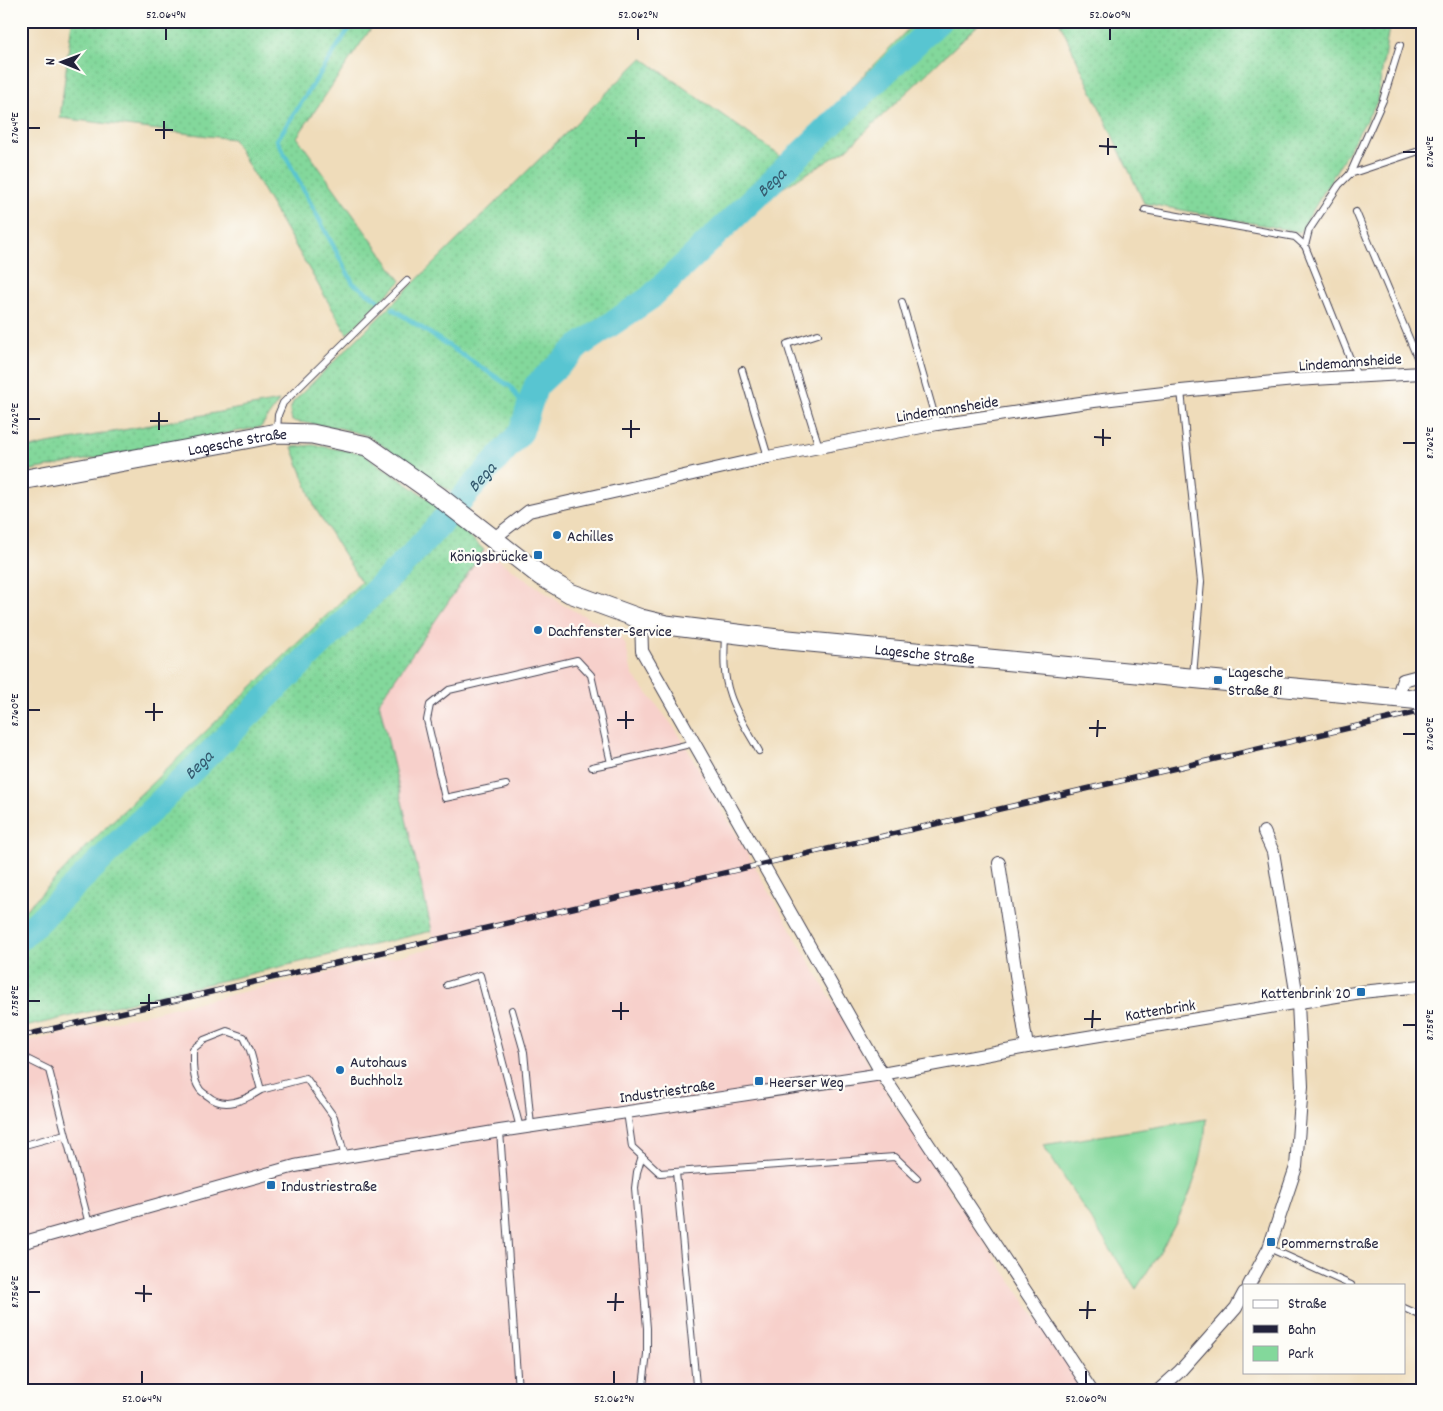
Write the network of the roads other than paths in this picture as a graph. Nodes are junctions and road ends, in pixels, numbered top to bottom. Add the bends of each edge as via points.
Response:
1 (1400, 45) dead end
2 (1422, 150) edge
3 (1350, 174) junction
4 (1145, 210) dead end
5 (1356, 212) dead end
6 (1305, 246) junction
7 (407, 281) dead end
8 (902, 302) dead end
9 (818, 334) dead end
10 (1422, 369) edge
11 (742, 370) dead end
12 (1422, 373) edge
13 (1357, 376) junction
14 (1181, 391) junction
15 (936, 424) junction
16 (277, 433) junction
17 (819, 447) junction
18 (768, 457) junction
19 (21, 480) edge
20 (486, 534) junction
21 (641, 619) junction
22 (726, 633) junction
23 (1422, 675) edge
24 (1193, 678) junction
25 (1397, 698) junction
26 (1422, 700) edge
27 (694, 743) junction
28 (759, 751) dead end
29 (611, 763) junction
30 (592, 768) dead end
31 (506, 786) dead end
32 (1264, 832) dead end
33 (1000, 863) dead end
34 (447, 985) dead end
35 (1422, 986) edge
36 (1298, 1002) junction
37 (512, 1010) dead end
38 (1027, 1046) junction
39 (21, 1059) edge
40 (882, 1074) junction
41 (262, 1090) junction
42 (627, 1112) junction
43 (525, 1127) junction
44 (500, 1131) junction
45 (65, 1134) junction
46 (21, 1146) edge
47 (345, 1156) junction
48 (642, 1156) junction
49 (676, 1172) junction
50 (917, 1178) dead end
51 (89, 1224) junction
52 (21, 1243) edge
53 (1269, 1248) junction
54 (1250, 1284) edge
55 (1349, 1284) edge
56 (1243, 1295) edge
57 (1406, 1309) edge
58 (1422, 1316) edge
59 (518, 1390) edge
60 (645, 1390) edge
61 (695, 1390) edge
62 (1092, 1390) edge
63 (1159, 1390) edge

1 - 3 lane via 1383,100
2 - 3 lane
3 - 6 lane via 1309,230
4 - 6 lane via 1295,236
5 - 10 lane
6 - 13 lane
7 - 16 lane via 283,403 278,415
8 - 15 lane
9 - 17 lane via 787,344
11 - 18 lane
12 - 13 street, Lindemannsheide
13 - 14 street, Lindemannsheide
14 - 15 street, Lindemannsheide
14 - 24 lane via 1201,582
15 - 17 street, Lindemannsheide
16 - 19 street, Lagesche Straße
16 - 20 street, Lagesche Straße via 312,434 367,446
17 - 18 street, Lindemannsheide
18 - 20 street, Lindemannsheide via 529,511
20 - 21 street, Lagesche Straße via 541,576 570,593
21 - 22 street, Lagesche Straße
21 - 27 street via 642,651
22 - 24 street, Lagesche Straße
22 - 28 lane via 724,659 730,696
23 - 25 street via 1403,680
24 - 25 street, Lagesche Straße
25 - 26 street, Lagesche Straße
27 - 29 lane
27 - 40 street
29 - 30 lane
29 - 31 lane via 591,675 577,660 449,690 430,706 427,720 445,798
32 - 36 street via 1273,852
33 - 38 street
34 - 43 lane via 480,975
35 - 36 street, Kattenbrink
36 - 38 street, Kattenbrink
36 - 53 street via 1302,1086 1296,1168
37 - 43 lane via 524,1052
38 - 40 street, Kattenbrink
39 - 45 lane via 49,1070
40 - 42 street, Industriestraße
40 - 62 street
41 - 41 lane via 244,1037 227,1031 204,1040 194,1050 193,1068 199,1088 215,1103 230,1104
41 - 47 lane via 306,1078 334,1116
42 - 43 street, Industriestraße
42 - 48 lane via 632,1147
43 - 44 street, Industriestraße
44 - 47 street, Industriestraße
44 - 59 lane
45 - 46 lane
45 - 51 lane
47 - 51 street, Industriestraße via 295,1166
48 - 49 lane via 660,1173
48 - 60 lane via 635,1188 646,1328
49 - 50 lane via 895,1157
49 - 61 lane
51 - 52 street, Industriestraße
53 - 54 street
53 - 55 lane
56 - 63 street via 1236,1308 1180,1372
57 - 58 lane

